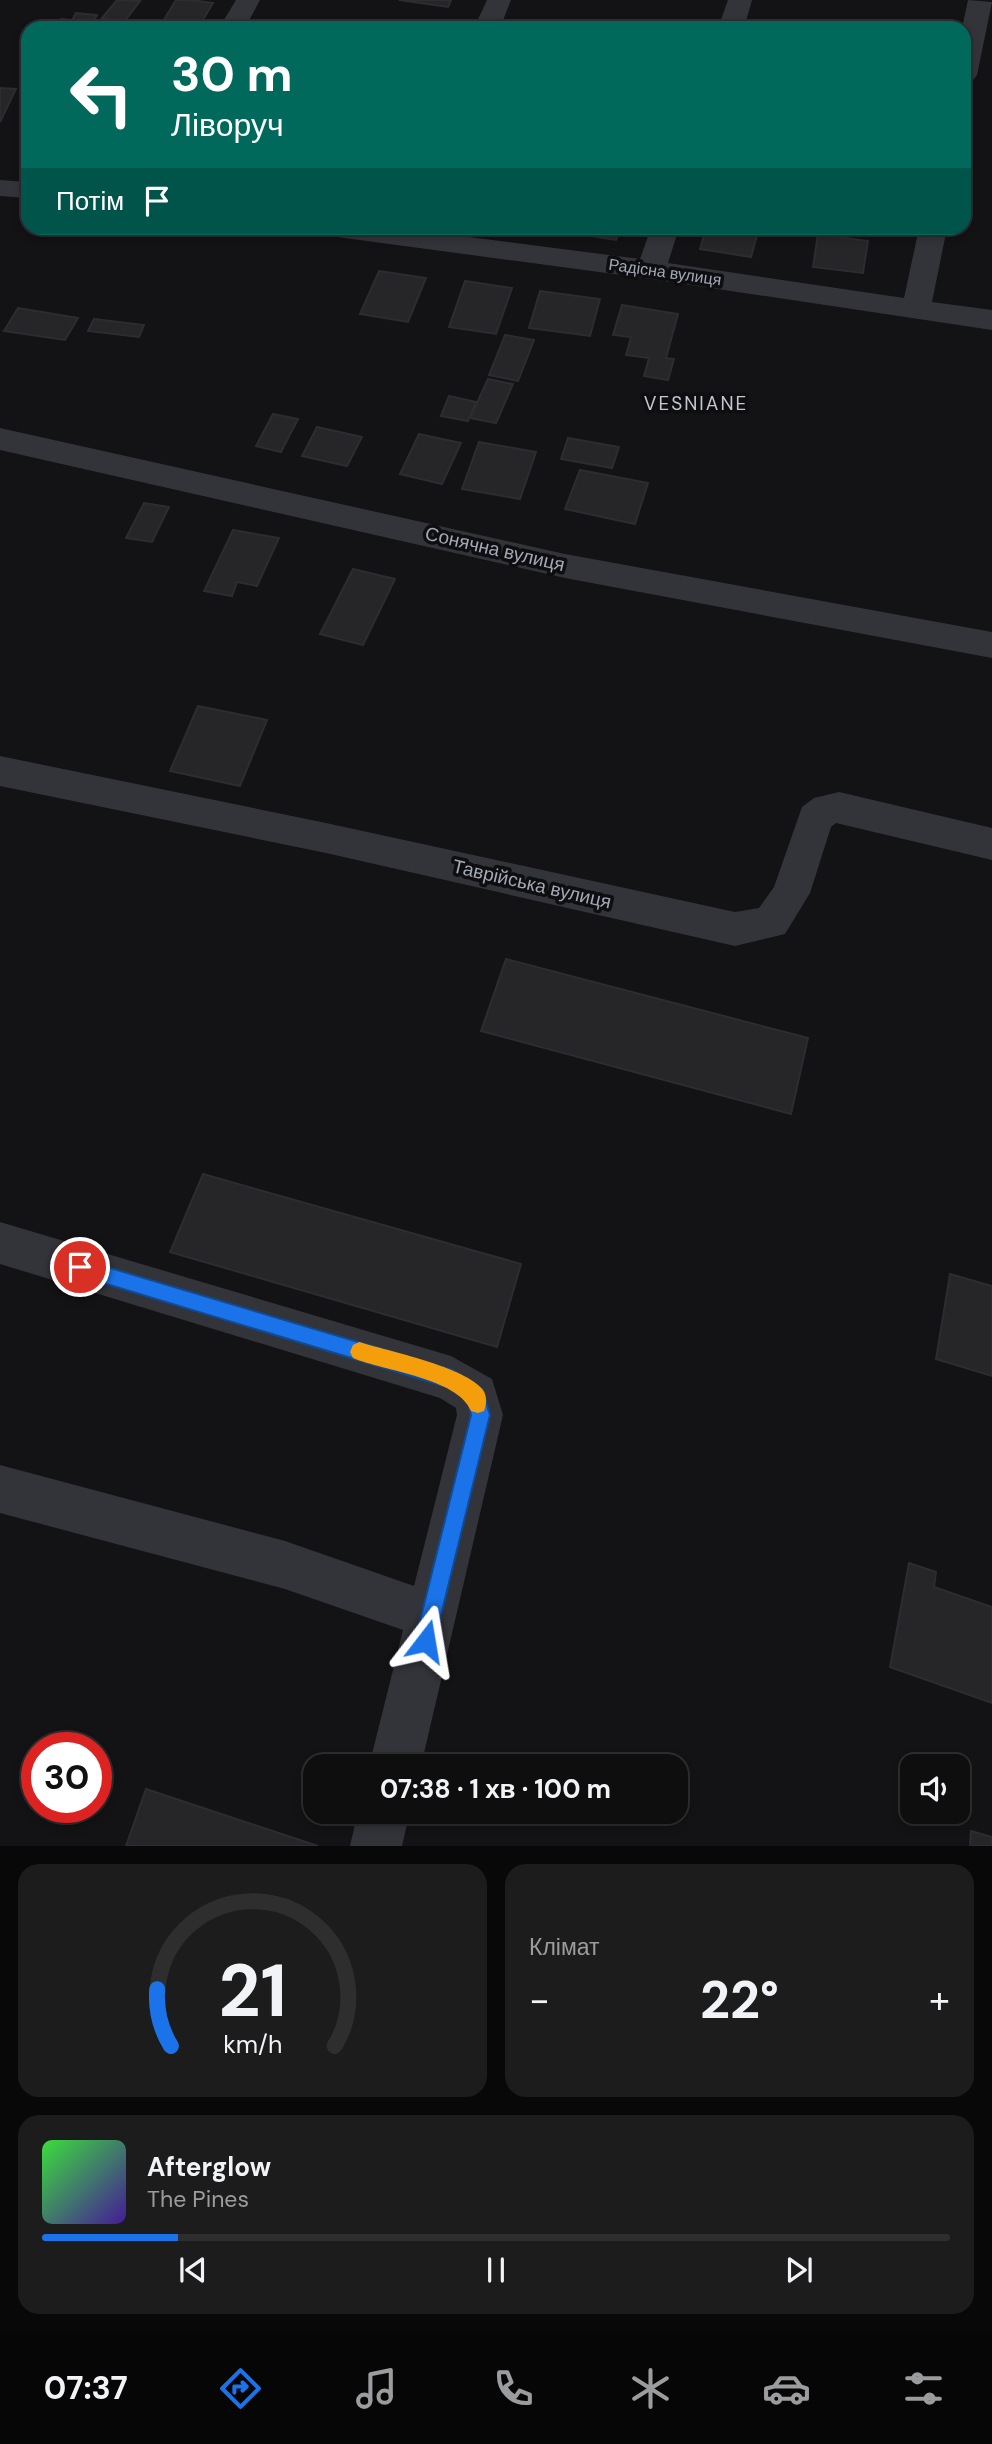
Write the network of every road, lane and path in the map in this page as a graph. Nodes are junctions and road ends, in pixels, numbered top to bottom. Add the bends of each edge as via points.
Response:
1 (248, 0) edge
2 (499, 0) edge
3 (740, 0) edge
4 (980, 0) edge
5 (236, 21) edge
6 (490, 21) edge
7 (733, 21) edge
8 (971, 42) edge
9 (0, 188) edge
10 (21, 190) edge
11 (421, 235) edge
12 (663, 235) edge
13 (932, 235) edge
14 (651, 270) junction
15 (916, 309) junction
16 (992, 320) edge
17 (0, 439) edge
18 (992, 645) edge
19 (0, 771) edge
20 (992, 844) edge
21 (0, 1243) edge
22 (0, 1489) edge
23 (432, 1616) junction
24 (398, 1754) edge
25 (381, 1824) edge
26 (376, 1846) edge

1 - 5 street
2 - 6 street
3 - 7 street
4 - 8 street
9 - 10 street
11 - 14 street, Радісна вулиця
12 - 14 street
13 - 15 street
14 - 15 street, Радісна вулиця
15 - 16 street, Радісна вулиця
17 - 18 street, Сонячна вулиця via 565,566
19 - 20 street, Таврійська вулиця via 735,929 771,922 791,893 815,818 827,809 839,807
21 - 23 street via 452,1379 476,1395 480,1415
22 - 23 street via 285,1565
23 - 24 street
25 - 26 street

